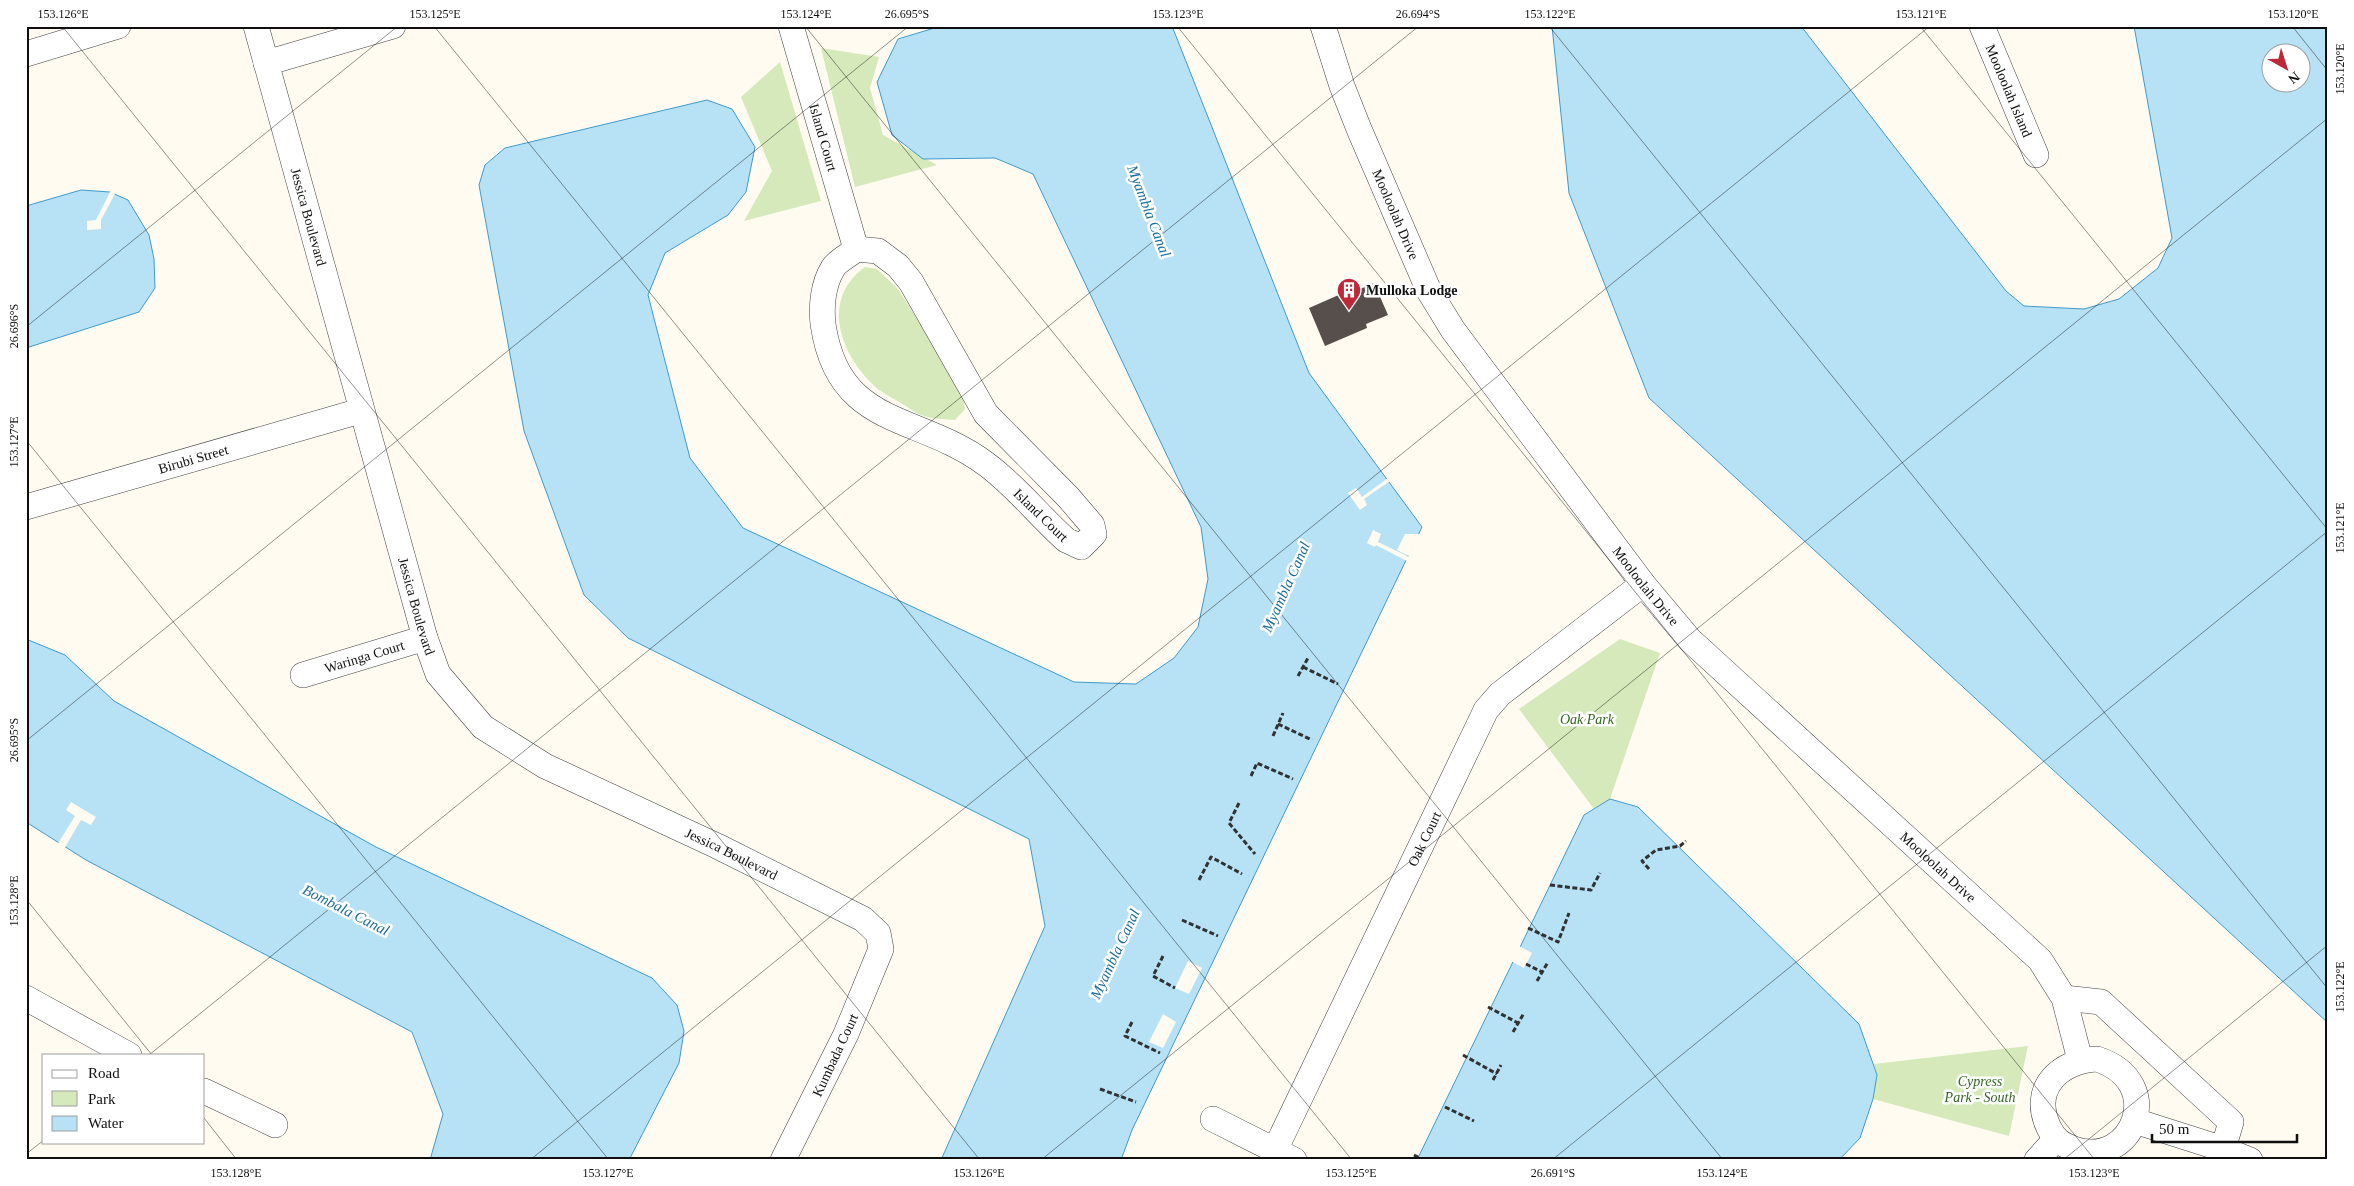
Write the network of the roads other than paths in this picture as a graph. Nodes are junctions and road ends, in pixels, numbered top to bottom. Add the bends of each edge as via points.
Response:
1 (118, 26) edge
2 (256, 26) edge
3 (393, 26) edge
4 (791, 26) edge
5 (1324, 26) edge
6 (1982, 26) edge
7 (26, 54) edge
8 (266, 62) junction
9 (2036, 155) dead end
10 (856, 249) junction
11 (360, 411) junction
12 (986, 414) junction
13 (956, 445) junction
14 (26, 507) edge
15 (1643, 584) junction
16 (425, 638) junction
17 (303, 675) dead end
18 (881, 949) joint
19 (26, 998) edge
20 (2064, 998) junction
21 (127, 1054) edge
22 (2080, 1060) junction
23 (205, 1091) edge
24 (1212, 1119) dead end
25 (2134, 1121) junction
26 (275, 1125) dead end
27 (2055, 1140) junction
28 (2223, 1149) junction
29 (1284, 1155) edge
30 (784, 1160) edge
31 (2036, 1160) edge
32 (2250, 1160) edge

1 - 7 street
2 - 8 street, Jessica Boulevard
3 - 8 street
4 - 10 street, Island Court
5 - 15 street, Mooloolah Drive via 1358,129 1428,291 1453,330
6 - 9 street, Mooloolah Island
8 - 11 street, Jessica Boulevard
10 - 12 street, Island Court via 878,251 898,266 911,282
10 - 13 street, Island Court via 833,268 821,304 833,364 861,401 904,424
11 - 14 street, Birubi Street
11 - 16 street, Jessica Boulevard
12 - 13 street via 970,435
12 - 13 street, Island Court via 1069,498 1092,526 1094,534 1081,547 1070,544 987,464
15 - 20 street, Mooloolah Drive via 1690,640 2040,960
15 - 29 street, Oak Court via 1500,694 1486,710
16 - 17 street, Waringa Court
16 - 18 street, Jessica Boulevard via 438,674 484,727 545,766 863,919 878,933
18 - 30 street, Kumbada Court via 846,1034
19 - 21 street
20 - 22 street, Mooloolah Drive
20 - 28 street via 2101,1002 2231,1122
22 - 25 street via 2097,1059 2112,1064 2125,1074 2136,1096
22 - 27 street via 2053,1076 2046,1091 2043,1107
23 - 26 street
24 - 29 street, Oak Court
25 - 27 street via 2114,1145 2099,1151 2083,1152
25 - 28 street
27 - 31 street
28 - 32 street

